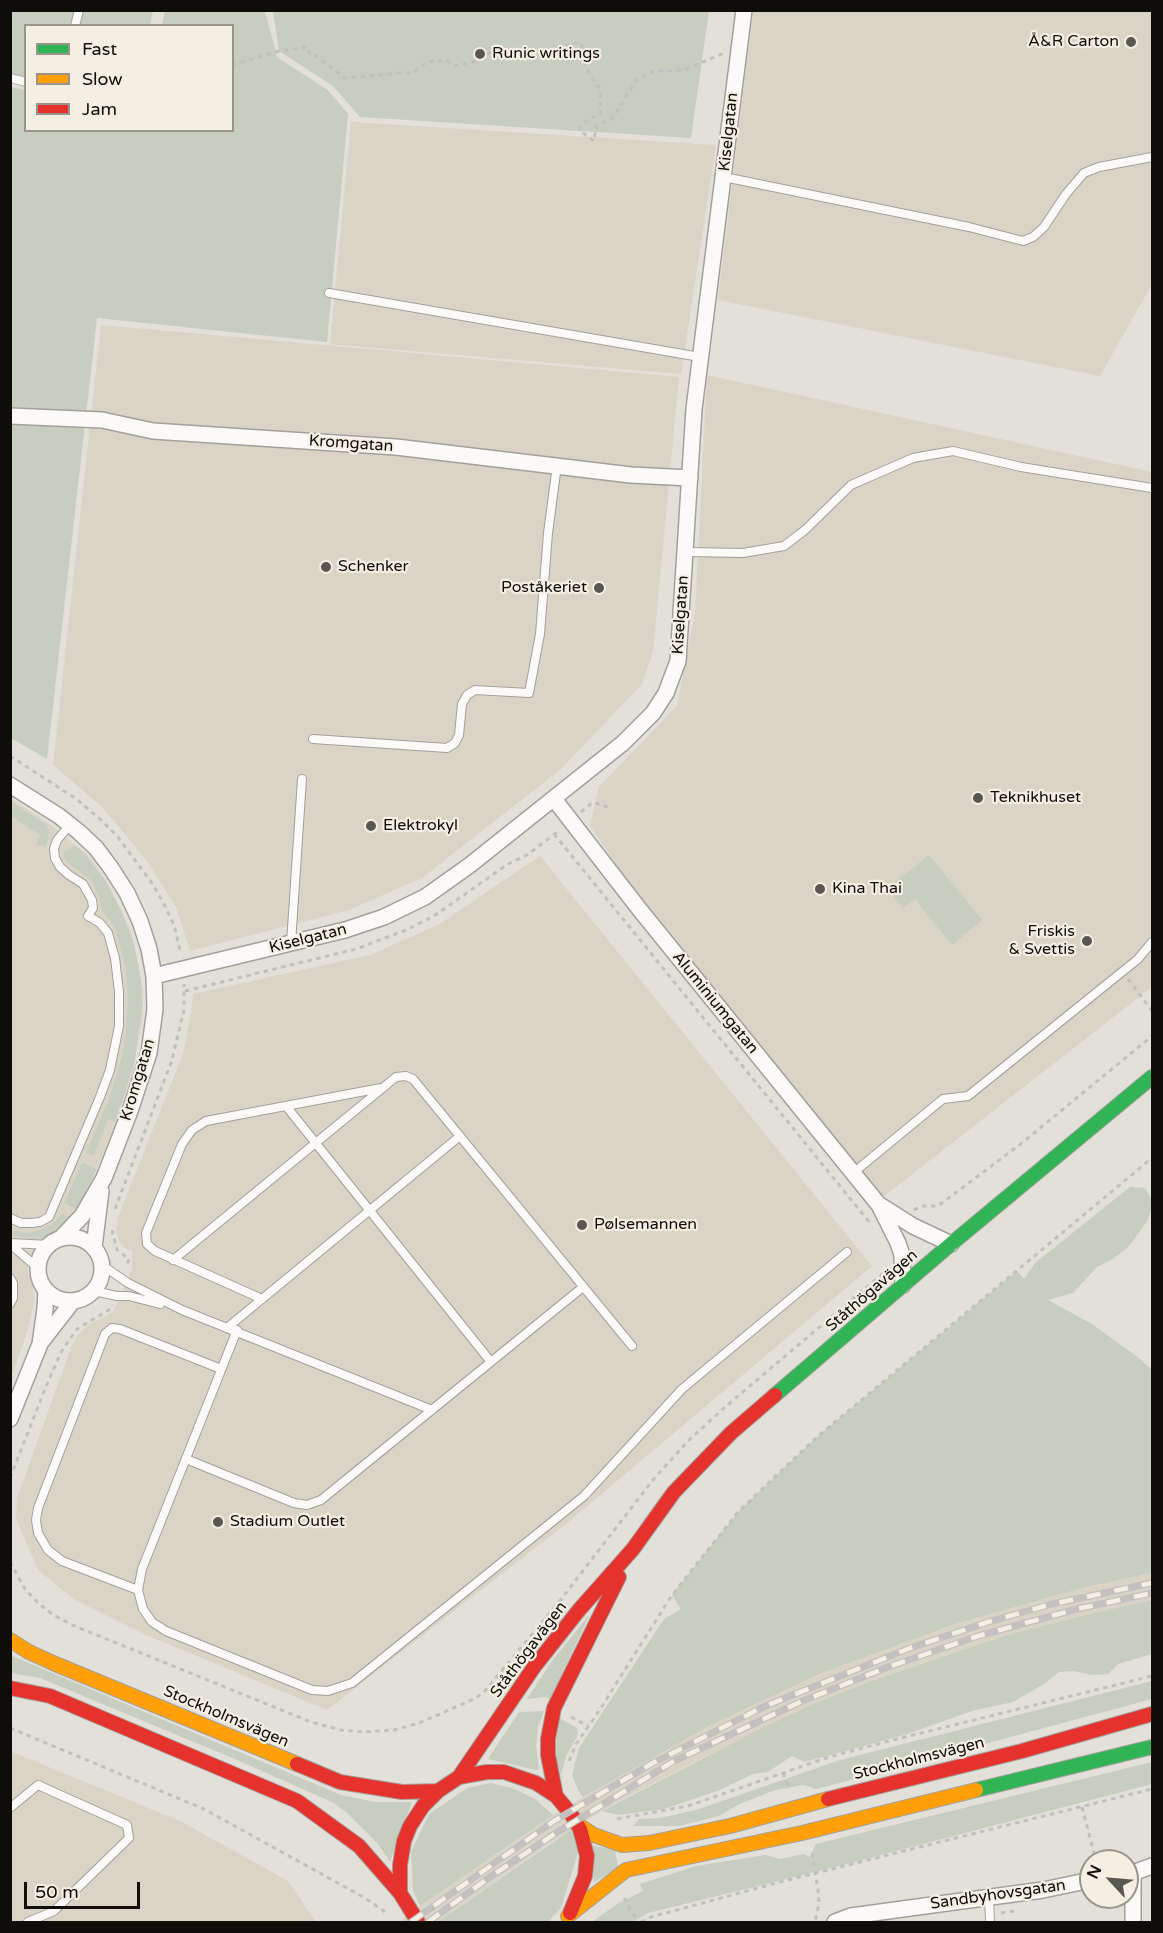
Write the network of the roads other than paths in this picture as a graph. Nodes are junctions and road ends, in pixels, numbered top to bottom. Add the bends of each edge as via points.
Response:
1 (744, 10) edge
2 (1152, 158) edge
3 (724, 177) junction
4 (329, 293) dead end
5 (700, 357) junction
6 (10, 416) edge
7 (556, 465) junction
8 (690, 478) junction
9 (1152, 488) edge
10 (686, 552) junction
11 (313, 739) dead end
12 (302, 779) dead end
13 (10, 785) edge
14 (554, 798) junction
15 (70, 825) junction
16 (1152, 942) edge
17 (291, 943) junction
18 (154, 976) junction
19 (1152, 1077) edge
20 (383, 1088) junction
21 (286, 1106) junction
22 (460, 1136) junction
23 (315, 1143) junction
24 (853, 1173) junction
25 (104, 1178) junction
26 (879, 1204) junction
27 (369, 1210) junction
28 (10, 1218) edge
29 (55, 1241) junction
30 (10, 1244) edge
31 (951, 1244) junction
32 (94, 1247) junction
33 (847, 1252) dead end
34 (173, 1260) junction
35 (102, 1264) junction
36 (38, 1268) junction
37 (10, 1278) edge
38 (903, 1285) junction
39 (583, 1287) junction
40 (46, 1290) junction
41 (94, 1291) junction
42 (262, 1299) junction
43 (73, 1301) junction
44 (10, 1304) edge
45 (182, 1310) junction
46 (228, 1327) junction
47 (237, 1330) junction
48 (40, 1344) junction
49 (632, 1346) dead end
50 (491, 1362) junction
51 (221, 1369) junction
52 (432, 1410) junction
53 (10, 1419) edge
54 (186, 1459) junction
55 (633, 1549) junction
56 (138, 1590) junction
57 (10, 1640) edge
58 (10, 1688) edge
59 (1152, 1714) edge
60 (1152, 1747) edge
61 (459, 1777) junction
62 (438, 1791) junction
63 (556, 1796) junction
64 (10, 1808) edge
65 (578, 1825) junction
66 (1079, 1882) edge
67 (400, 1893) junction
68 (989, 1897) junction
69 (565, 1919) edge
70 (852, 1919) edge
71 (28, 1923) edge
72 (418, 1923) edge
73 (835, 1923) edge
74 (990, 1923) edge

1 - 3 street, Kiselgatan
2 - 3 lane via 1084,172 1044,227 1023,241
3 - 5 street, Kiselgatan
4 - 5 lane
5 - 8 street, Kiselgatan
6 - 7 street, Kromgatan via 102,420 153,431 396,447
7 - 8 street, Kromgatan
7 - 11 lane via 540,634 528,693 475,690 467,695 462,704 459,735 447,748
8 - 10 street, Kiselgatan
9 - 10 lane via 1021,468 953,451 913,458 851,485 784,546 742,553
10 - 14 street, Kiselgatan via 678,661 666,693 653,713 622,743
12 - 17 lane
13 - 15 street, Kromgatan
14 - 17 street, Kiselgatan via 425,897 384,917
14 - 24 street, Aluminiumgatan
15 - 18 street, Kromgatan via 96,848 128,893 149,949
15 - 28 lane via 57,840 56,858 60,867 83,884 92,900 88,916 108,933 115,958 119,1026 110,1070 49,1217 31,1223
16 - 24 lane via 1138,959 968,1096 942,1099
17 - 18 street, Kiselgatan
18 - 25 street, Kromgatan via 155,1009 149,1053
19 - 31 main road, Ståthögavägen
20 - 21 lane
20 - 22 lane via 396,1077 413,1079
20 - 23 lane
21 - 23 lane
21 - 34 lane via 206,1121 192,1130 182,1144 146,1233 147,1244
22 - 27 lane
22 - 39 lane
23 - 27 lane
23 - 34 lane
24 - 26 street, Aluminiumgatan
25 - 29 street, Kromgatan via 82,1216
25 - 32 street, Kromgatan
26 - 31 street, Aluminiumgatan
26 - 38 street, Aluminiumgatan via 898,1243 904,1264
27 - 42 lane
27 - 50 lane
29 - 30 lane
29 - 32 street via 79,1238
29 - 36 street via 41,1256
30 - 36 lane
31 - 38 main road, Ståthögavägen
32 - 35 street
33 - 56 lane via 682,1389 584,1496 352,1683 328,1691 312,1690 166,1631 152,1622 143,1609
34 - 42 lane
35 - 41 street
35 - 45 lane via 122,1279
36 - 40 street
37 - 44 lane
38 - 55 main road, Ståthögavägen via 700,1463
39 - 49 lane
39 - 50 lane
40 - 43 street via 63,1301
40 - 48 street
41 - 43 street
41 - 45 lane
42 - 46 lane
43 - 48 street
45 - 46 lane
46 - 47 lane
47 - 51 lane
47 - 52 lane
48 - 53 street
50 - 52 lane
51 - 54 lane
51 - 56 lane via 112,1328 105,1334 38,1508 38,1533 48,1550 62,1561
52 - 54 lane via 321,1500 307,1505
54 - 56 lane via 142,1569
55 - 61 main road, Ståthögavägen via 534,1667
55 - 63 main road, Ståthögavägen via 554,1708 548,1755
57 - 62 main road, Stockholmsvägen via 53,1663 340,1782 402,1792
58 - 67 main road via 50,1696 297,1801 359,1846
59 - 65 main road, Stockholmsvägen via 1022,1751 649,1843 622,1845
60 - 69 main road via 698,1856 595,1895
61 - 62 main road
61 - 63 main road via 504,1772 536,1783
62 - 67 main road via 416,1816 404,1841
63 - 65 main road
64 - 71 lane via 38,1785 127,1825 129,1838 54,1911
65 - 69 main road via 587,1856 585,1876
66 - 68 street, Sandbyhovsgatan
67 - 72 main road
68 - 70 street, Sandbyhovsgatan
68 - 74 lane
70 - 73 street, Sandbyhovsgatan

